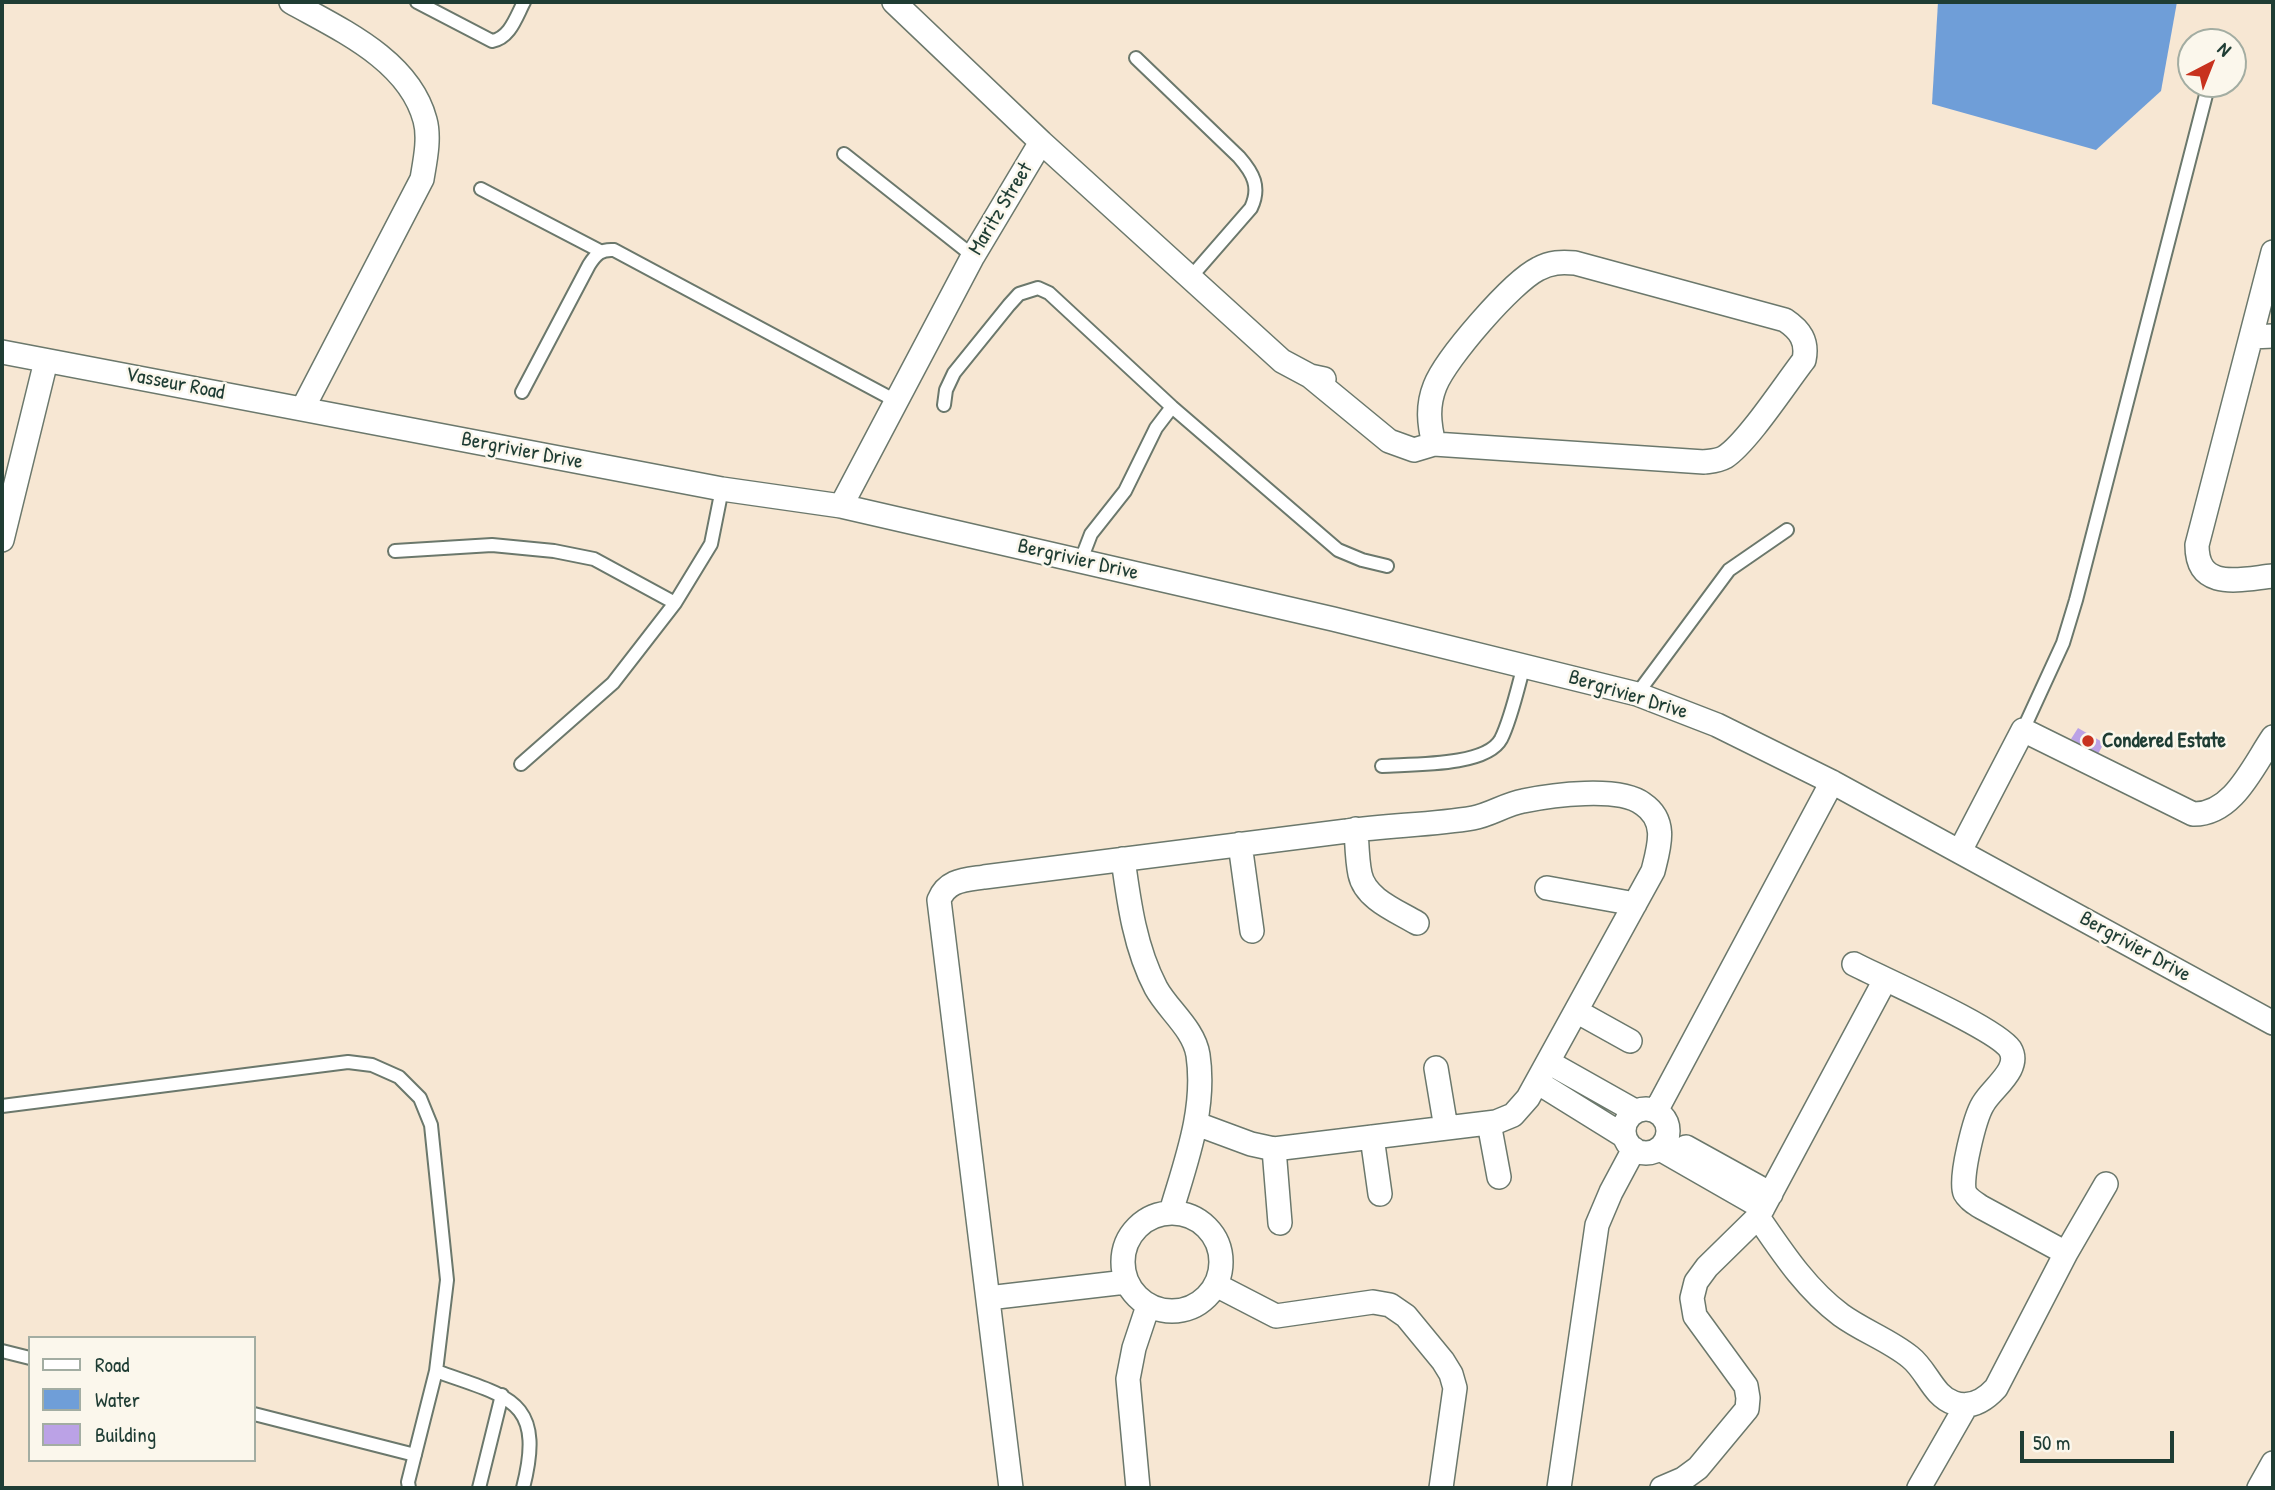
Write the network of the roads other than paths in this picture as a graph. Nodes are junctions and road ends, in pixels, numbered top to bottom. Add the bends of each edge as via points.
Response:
1 (291, 2) edge
2 (417, 2) edge
3 (524, 2) edge
4 (894, 2) edge
5 (1136, 58) dead end
6 (2205, 98) edge
7 (1041, 142) junction
8 (844, 154) dead end
9 (481, 189) dead end
10 (600, 251) junction
11 (2273, 252) edge
12 (973, 256) junction
13 (1191, 278) junction
14 (2262, 336) edge
15 (2, 352) edge
16 (46, 360) junction
17 (1310, 376) junction
18 (1338, 383) dead end
19 (522, 392) dead end
20 (896, 401) junction
21 (944, 405) dead end
22 (1172, 407) junction
23 (303, 408) junction
24 (1434, 444) junction
25 (722, 489) junction
26 (841, 506) junction
27 (1787, 530) dead end
28 (2, 540) edge
29 (396, 551) dead end
30 (1081, 560) junction
31 (1387, 566) dead end
32 (2273, 576) edge
33 (675, 603) junction
34 (1524, 665) junction
35 (1637, 694) junction
36 (2023, 730) junction
37 (2273, 737) edge
38 (521, 764) dead end
39 (1381, 766) dead end
40 (1832, 782) junction
41 (1356, 830) junction
42 (1240, 844) junction
43 (1960, 850) junction
44 (1124, 859) junction
45 (1547, 888) dead end
46 (1635, 904) junction
47 (1417, 923) dead end
48 (1252, 931) dead end
49 (1854, 964) dead end
50 (1885, 980) junction
51 (1576, 1011) junction
52 (2273, 1023) edge
53 (1630, 1041) dead end
54 (1436, 1068) dead end
55 (1542, 1072) junction
56 (2, 1106) edge
57 (1645, 1111) junction
58 (1489, 1123) junction
59 (1197, 1124) junction
60 (1446, 1128) junction
61 (1372, 1137) junction
62 (1629, 1142) junction
63 (1664, 1143) junction
64 (1274, 1149) junction
65 (1499, 1177) dead end
66 (2106, 1184) dead end
67 (1380, 1194) dead end
68 (1764, 1206) junction
69 (1171, 1212) junction
70 (1280, 1223) dead end
71 (2066, 1253) junction
72 (1126, 1282) junction
73 (1216, 1285) junction
74 (988, 1298) junction
75 (1148, 1306) junction
76 (2, 1351) edge
77 (28, 1358) edge
78 (436, 1371) junction
79 (502, 1395) junction
80 (1966, 1406) junction
81 (256, 1415) edge
82 (415, 1455) junction
83 (2273, 1463) edge
84 (407, 1486) edge
85 (479, 1488) edge
86 (523, 1488) edge
87 (1011, 1488) edge
88 (1138, 1488) edge
89 (1441, 1488) edge
90 (1559, 1488) edge
91 (1662, 1488) edge
92 (1919, 1488) edge
93 (2259, 1488) edge

1 - 23 street via 358,40 391,66 413,91 426,121 427,149 422,179
2 - 3 lane via 492,41 509,31
4 - 7 street
5 - 13 lane via 1239,158 1252,172 1256,185 1251,208
6 - 36 lane via 2076,600 2063,643
7 - 12 street, Maritz Street
7 - 13 street, Maritz Street
8 - 12 lane
9 - 10 lane
10 - 19 lane
10 - 20 lane via 614,250
11 - 14 street
12 - 20 street, Maritz Street
13 - 17 street, Maritz Street via 1282,361
14 - 32 street via 2197,556 2207,573 2224,580
15 - 16 street, Vasseur Road
16 - 23 street, Vasseur Road
16 - 28 street
17 - 18 street, Maritz Street
17 - 24 street via 1389,441 1414,450
20 - 26 street, Maritz Street
21 - 22 lane via 954,373 1019,294 1038,288 1049,293
22 - 30 lane via 1156,428 1125,491 1091,534
22 - 31 lane via 1338,550
23 - 25 street, Bergrivier Drive
24 - 24 street via 1704,463 1717,460 1740,444 1804,360 1807,348 1796,327 1785,320 1575,262 1556,262 1523,278 1453,355 1434,388 1429,409
25 - 26 street, Bergrivier Drive
25 - 33 lane via 711,544
26 - 30 street, Bergrivier Drive
27 - 35 lane via 1729,570
29 - 33 lane via 492,545 554,551 594,559
30 - 34 street, Bergrivier Drive
33 - 38 lane via 613,683
34 - 35 street, Bergrivier Drive
34 - 39 lane via 1500,741 1490,750 1466,760
35 - 40 street, Bergrivier Drive via 1717,725
36 - 37 street via 2193,814 2206,814 2231,800
36 - 43 street
40 - 43 street, Bergrivier Drive
40 - 57 street
41 - 42 street
41 - 46 street via 1476,818 1522,801 1583,794 1629,798 1643,803 1660,826 1653,871
41 - 47 street via 1365,887
42 - 44 street
42 - 48 street
43 - 52 street, Bergrivier Drive
44 - 59 street via 1131,920 1146,964 1156,988 1198,1052
44 - 74 street via 956,882 947,886 939,900
45 - 46 street
46 - 51 street
49 - 50 street
50 - 68 street
50 - 71 street via 1991,1033 2011,1051 2010,1068 1979,1113 1963,1181 1965,1192 1972,1202
51 - 53 street
51 - 55 street
54 - 60 street
55 - 57 street
55 - 58 street via 1522,1107 1506,1119
55 - 62 street
56 - 78 lane via 348,1062 372,1065 398,1077 420,1098 431,1125 447,1279
57 - 62 street via 1626,1122
57 - 63 street via 1667,1121
58 - 60 street
58 - 65 street
59 - 64 street
59 - 69 street
60 - 61 street
61 - 64 street
61 - 67 street
62 - 63 street via 1645,1153
62 - 90 street via 1597,1225
63 - 68 street
64 - 70 street
66 - 71 street
68 - 80 street via 1800,1275 1821,1298 1911,1358 1940,1394
68 - 91 street via 1707,1267 1692,1298 1699,1324 1746,1386 1747,1409 1698,1468
69 - 72 street via 1155,1215 1130,1235 1123,1250
69 - 73 street via 1187,1214 1213,1234 1221,1265
71 - 80 street via 1996,1388
72 - 74 street
72 - 75 street
73 - 75 street via 1196,1306 1181,1311
73 - 89 street via 1276,1316 1373,1302 1390,1305 1406,1316 1443,1361 1455,1388
74 - 87 street
75 - 88 street via 1128,1379
76 - 77 lane
78 - 79 lane
78 - 82 lane
79 - 85 lane
79 - 86 lane via 526,1418 530,1443
80 - 92 street
81 - 82 lane
82 - 84 lane
83 - 93 street

